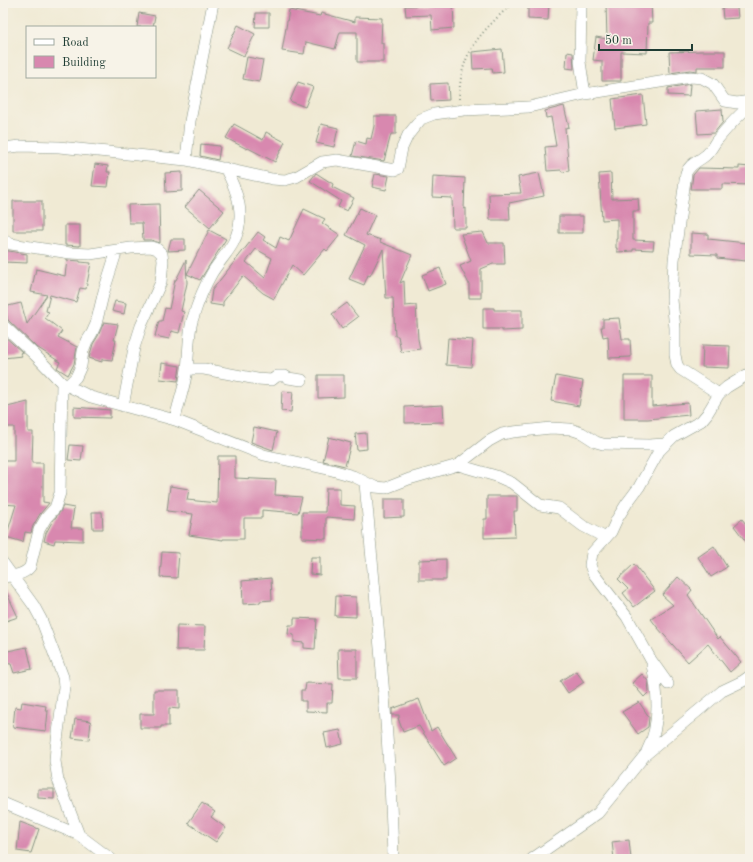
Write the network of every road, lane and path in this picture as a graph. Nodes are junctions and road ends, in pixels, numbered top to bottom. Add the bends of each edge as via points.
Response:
1 (214, 3) edge
2 (513, 3) edge
3 (581, 3) edge
4 (585, 94) junction
5 (750, 101) edge
6 (750, 106) edge
7 (458, 110) junction
8 (3, 148) edge
9 (186, 160) junction
10 (225, 168) junction
11 (3, 240) edge
12 (117, 250) junction
13 (3, 326) edge
14 (187, 369) junction
15 (750, 373) edge
16 (302, 380) dead end
17 (64, 384) junction
18 (719, 394) junction
19 (123, 406) junction
20 (175, 420) junction
21 (665, 444) junction
22 (458, 465) junction
23 (365, 483) junction
24 (606, 538) junction
25 (3, 563) edge
26 (8, 576) edge
27 (651, 660) junction
28 (750, 676) edge
29 (668, 684) dead end
30 (645, 755) junction
31 (3, 804) edge
32 (79, 835) junction
33 (109, 859) edge
34 (392, 859) edge
35 (532, 859) edge

1 - 9 street via 190,121
2 - 7 path via 480,35 465,59 459,87
3 - 4 street via 580,62
4 - 5 street via 698,77 713,84 725,101
4 - 7 street via 529,107
6 - 18 street via 717,140 708,154 689,166 675,254 672,300 676,360 680,369
7 - 10 street via 421,119 408,134 398,169 395,170 337,160 322,162 296,178 285,180
8 - 9 street via 59,147
9 - 10 street
10 - 14 street via 235,185 241,216 233,243 212,273 201,295 190,335
11 - 12 street via 11,244 70,253 90,254
12 - 17 street via 96,324 83,351 82,366 76,377
12 - 19 street via 151,247 162,254 163,261 161,282 134,348
13 - 17 street
14 - 16 street via 204,369 257,379 272,380 277,376 285,376
14 - 20 street
15 - 18 street
17 - 19 street via 91,397
17 - 26 street via 60,493 55,508 39,530 30,567 28,570
18 - 21 street via 701,421
19 - 20 street
20 - 23 street via 264,455 332,470 353,476
21 - 22 street via 603,444 577,430 551,428 502,434
21 - 24 street
22 - 23 street via 386,488 375,488
22 - 24 street via 512,483 540,505 559,508 583,526
23 - 34 street via 387,745
24 - 27 street via 592,553 592,569 628,617
25 - 26 street
26 - 32 street via 34,606 63,676 64,687 56,748 57,774 66,805
27 - 29 street
27 - 30 street via 656,683 656,716 653,738
28 - 30 street via 722,691
30 - 35 street via 590,821
31 - 32 street
32 - 33 street

